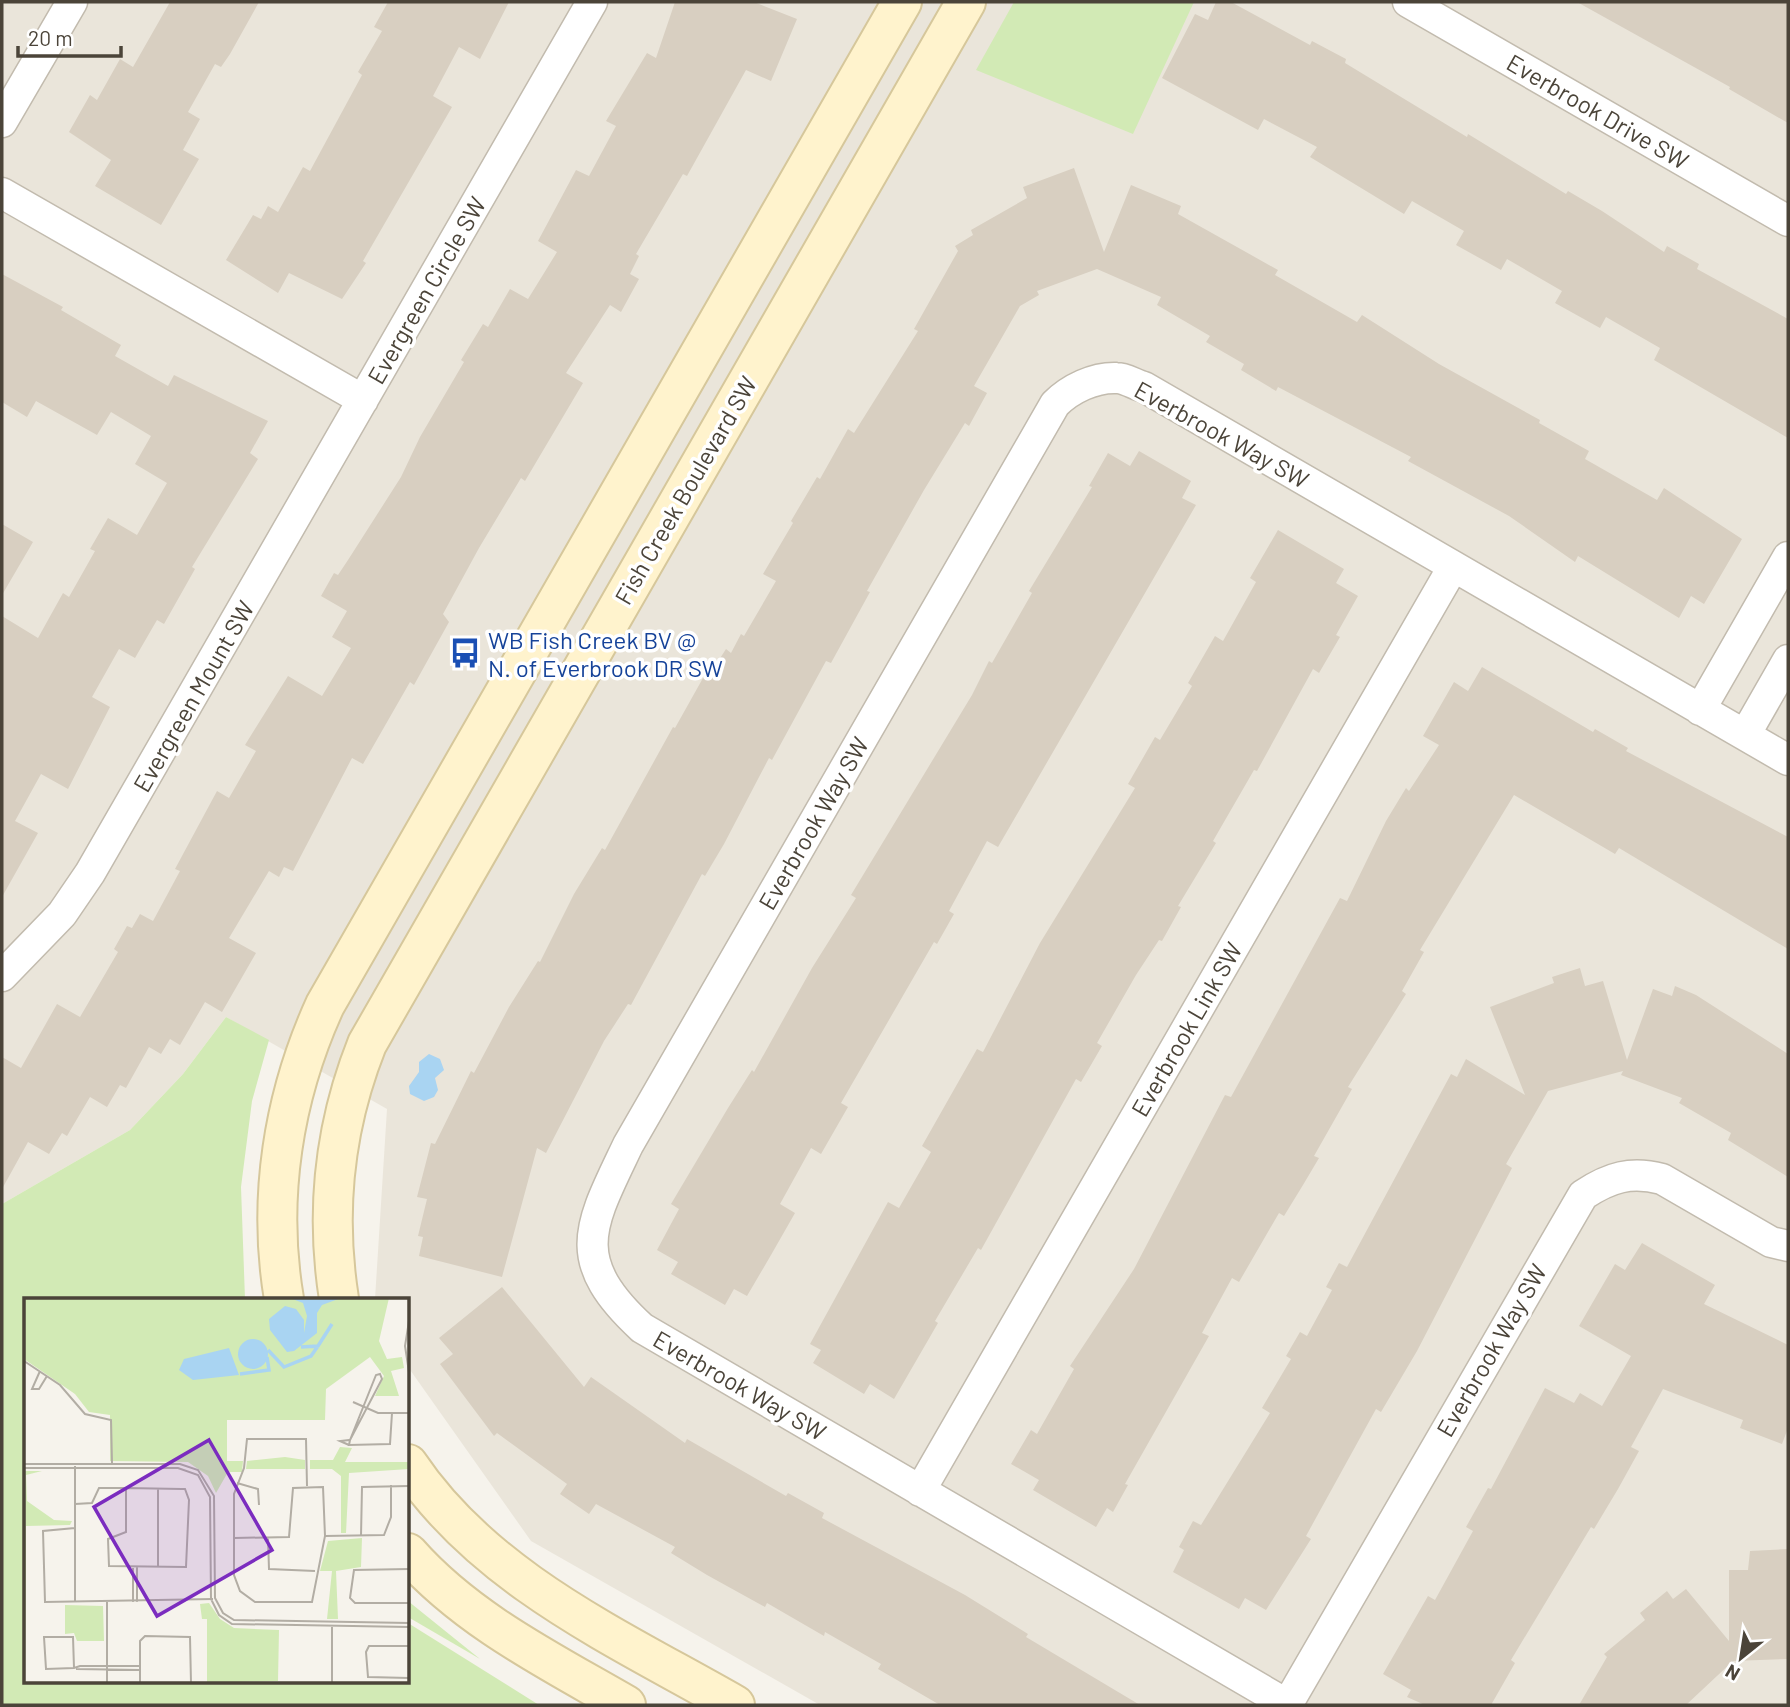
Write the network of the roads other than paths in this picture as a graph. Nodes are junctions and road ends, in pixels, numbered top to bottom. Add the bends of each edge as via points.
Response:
1 (72, 2) edge
2 (592, 2) edge
3 (902, 2) edge
4 (966, 2) edge
5 (1408, 2) edge
6 (2, 122) edge
7 (2, 192) edge
8 (1788, 221) edge
9 (363, 400) junction
10 (1788, 557) edge
11 (1453, 566) junction
12 (1788, 660) edge
13 (1700, 710) junction
14 (1745, 735) junction
15 (1788, 760) edge
16 (2, 976) edge
17 (1788, 1246) edge
18 (284, 1298) edge
19 (339, 1298) edge
20 (410, 1467) edge
21 (920, 1491) junction
22 (410, 1555) edge
23 (626, 1705) edge
24 (735, 1705) edge
25 (1287, 1705) edge

1 - 6 street
2 - 9 street, Evergreen Circle SW
3 - 18 main road via 325,1005 301,1066 282,1144 277,1245
4 - 19 main road, Fish Creek Boulevard SW via 367,1044 345,1108 335,1156 331,1227
5 - 8 street, Everbrook Drive SW
7 - 9 street, Evergreen Circle SW
9 - 16 street, Evergreen Mount SW via 90,873 53,924
10 - 13 street
11 - 13 street, Everbrook Way SW
11 - 21 street, Everbrook Link SW
11 - 21 street, Everbrook Way SW via 1144,387 1117,378 1066,393 1055,404 628,1145 597,1209 592,1240 595,1266 611,1299 642,1328
12 - 14 street
13 - 14 street, Everbrook Way SW
14 - 15 street, Everbrook Way SW
17 - 25 street, Everbrook Way SW via 1771,1242 1662,1179 1643,1174 1613,1178 1583,1195
20 - 24 main road via 446,1515 507,1570
21 - 25 street, Everbrook Way SW
22 - 23 main road via 442,1587 499,1631

